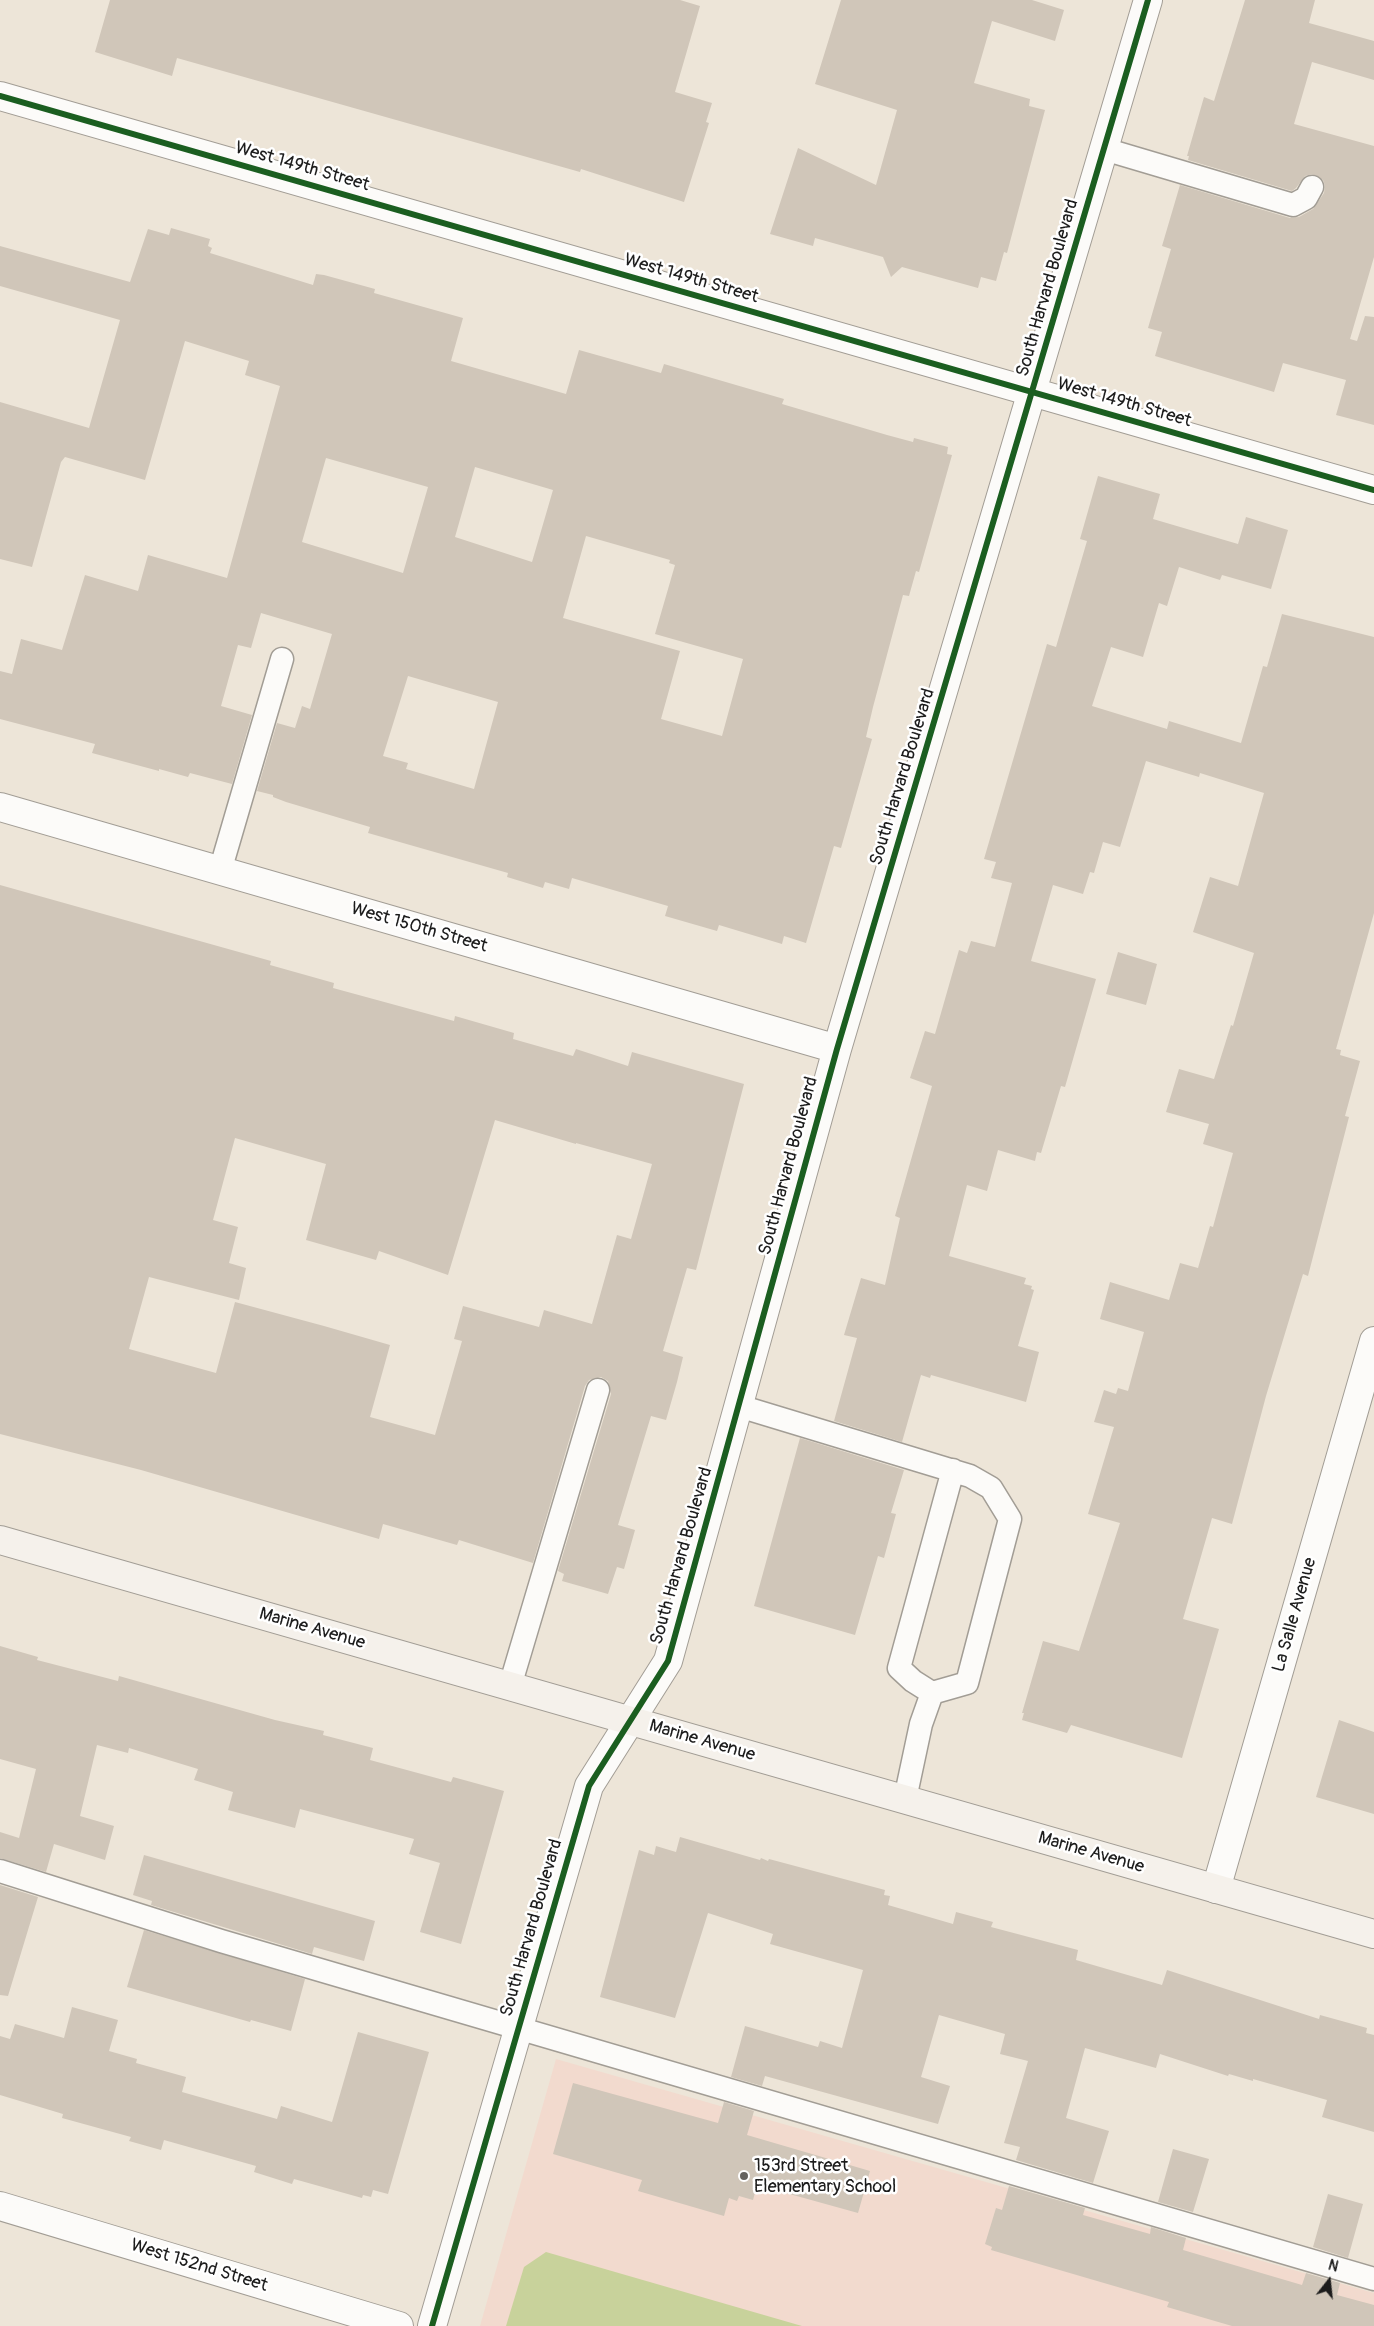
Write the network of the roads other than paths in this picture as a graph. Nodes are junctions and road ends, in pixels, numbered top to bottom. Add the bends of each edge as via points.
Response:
1 (1148, 0) edge
2 (0, 96) edge
3 (1104, 149) junction
4 (1312, 187) dead end
5 (1033, 392) junction
6 (1374, 490) edge
7 (282, 659) dead end
8 (0, 807) edge
9 (220, 871) junction
10 (837, 1049) junction
11 (1374, 1341) edge
12 (598, 1390) dead end
13 (739, 1406) junction
14 (953, 1470) junction
15 (0, 1540) edge
16 (510, 1686) junction
17 (932, 1693) junction
18 (631, 1720) junction
19 (905, 1799) junction
20 (0, 1871) edge
21 (1216, 1889) junction
22 (1374, 1934) edge
23 (519, 2028) junction
24 (0, 2206) edge
25 (1374, 2279) edge
26 (398, 2326) edge
27 (432, 2326) edge

1 - 3 street, South Harvard Boulevard
2 - 5 street, West 149th Street
3 - 4 lane via 1293,205 1306,198
3 - 5 street, South Harvard Boulevard
5 - 6 street, West 149th Street
5 - 10 street, South Harvard Boulevard
7 - 9 lane
8 - 9 street, West 150th Street
9 - 10 street, West 150th Street
10 - 13 street, South Harvard Boulevard
11 - 21 street, La Salle Avenue
12 - 16 lane
13 - 14 lane
13 - 18 street, South Harvard Boulevard via 668,1661
14 - 17 lane via 899,1668 913,1682
14 - 17 lane via 991,1488 1010,1519 967,1683
15 - 16 main road, Marine Avenue
16 - 18 main road, Marine Avenue
17 - 19 lane via 921,1724
18 - 19 main road, Marine Avenue
18 - 23 street, South Harvard Boulevard via 589,1786
19 - 21 main road, Marine Avenue
20 - 23 lane via 221,1941
21 - 22 main road, Marine Avenue
23 - 25 lane
23 - 27 street, South Harvard Boulevard
24 - 26 street, West 152nd Street

